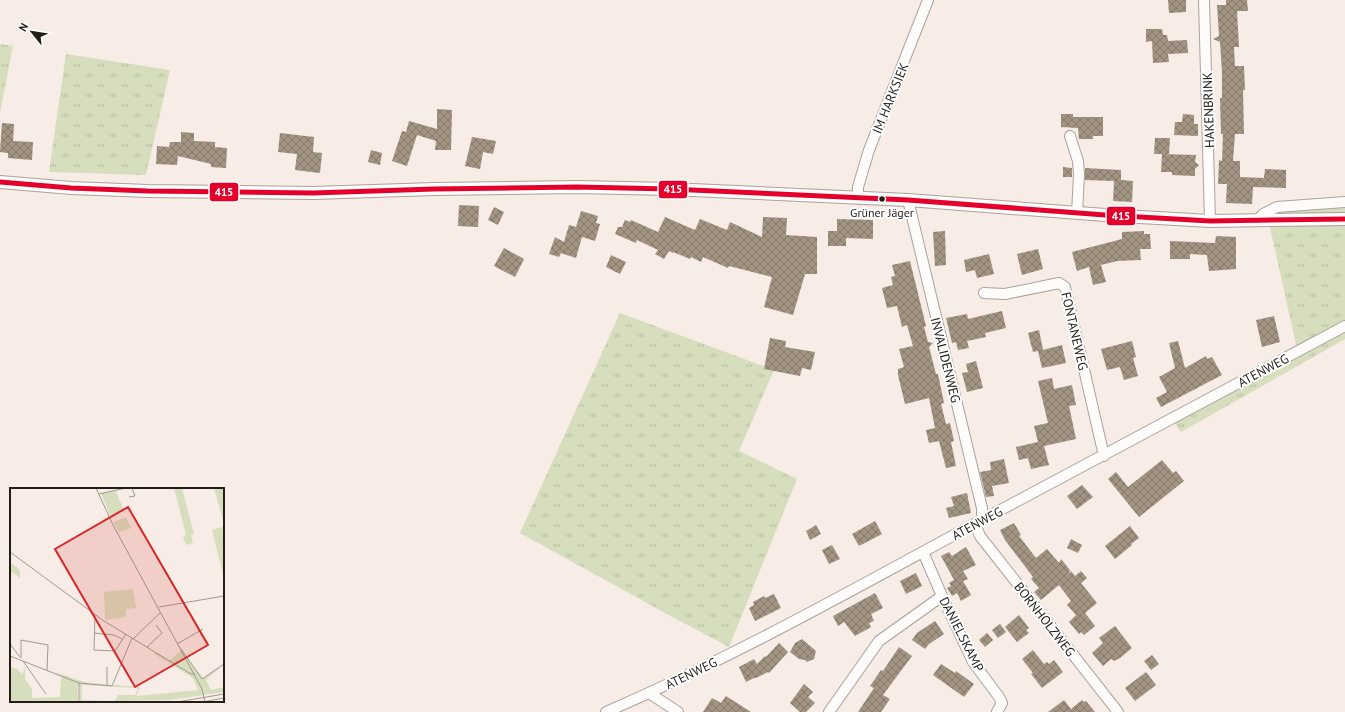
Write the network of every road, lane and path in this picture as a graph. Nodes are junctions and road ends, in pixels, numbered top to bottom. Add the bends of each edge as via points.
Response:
1 (928, 0) edge
2 (1204, 0) edge
3 (1070, 136) dead end
4 (0, 182) edge
5 (858, 198) junction
6 (908, 200) junction
7 (1345, 202) edge
8 (1077, 213) junction
9 (1345, 219) edge
10 (1210, 221) junction
11 (1257, 221) junction
12 (984, 293) dead end
13 (1345, 326) edge
14 (1104, 456) junction
15 (978, 522) junction
16 (923, 552) junction
17 (942, 596) junction
18 (649, 694) junction
19 (606, 712) edge
20 (678, 712) edge
21 (829, 712) edge
22 (997, 712) edge
23 (1118, 712) edge

1 - 5 street, IM HARKSIEK via 869,150 858,187
2 - 10 street, HAKENBRINK
3 - 8 street via 1078,161
4 - 5 street via 156,191 313,193 577,187
5 - 6 street
6 - 8 street
6 - 15 street, INVALIDENWEG via 982,508
7 - 11 street via 1276,207 1263,214
8 - 10 street
9 - 11 street
10 - 11 street
12 - 14 street, FONTANEWEG via 1004,294 1059,283 1065,287
13 - 14 street, ATENWEG
14 - 15 street, ATENWEG
15 - 16 street, ATENWEG
15 - 23 street, BORNHOLZWEG via 980,536
16 - 17 street, DANIELSKAMP
16 - 18 street, ATENWEG
17 - 21 street via 879,641
17 - 22 street, DANIELSKAMP via 973,662 1002,703
18 - 19 street, ATENWEG
18 - 20 street

